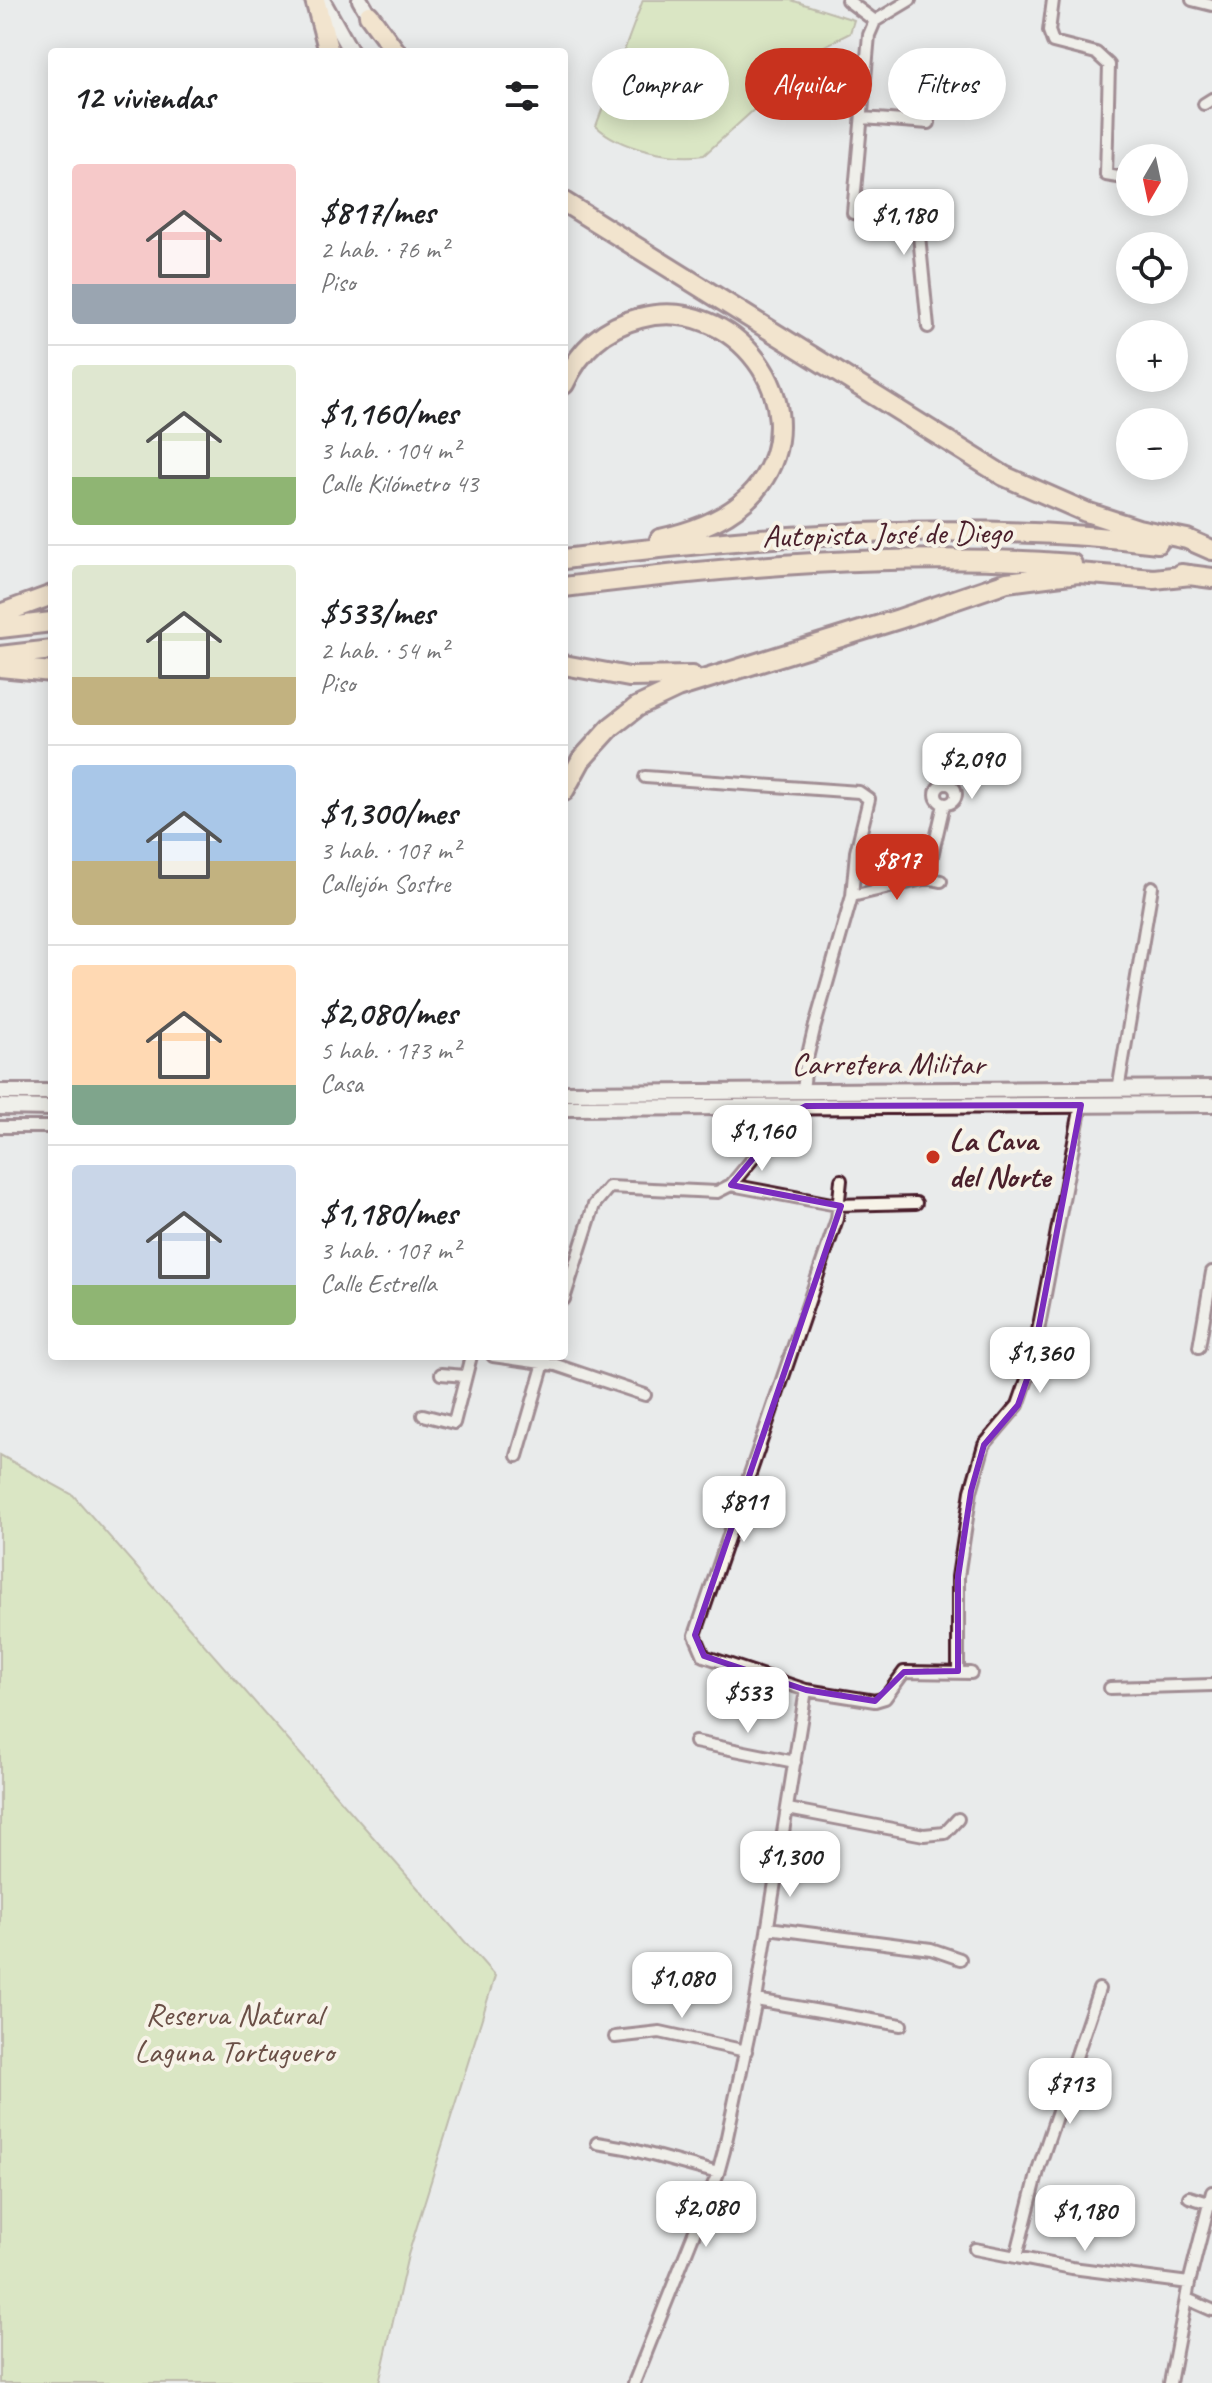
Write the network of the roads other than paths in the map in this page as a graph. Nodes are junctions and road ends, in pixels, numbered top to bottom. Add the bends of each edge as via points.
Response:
1 (315, 0) edge
2 (322, 0) edge
3 (847, 0) edge
4 (910, 0) edge
5 (1053, 0) edge
6 (1192, 0) edge
7 (1212, 5) edge
8 (365, 8) edge
9 (875, 21) junction
10 (328, 48) edge
11 (349, 48) edge
12 (390, 48) edge
13 (868, 48) edge
14 (872, 119) edge
15 (863, 120) edge
16 (929, 123) dead end
17 (1116, 177) edge
18 (568, 204) edge
19 (928, 327) dead end
20 (568, 378) edge
21 (637, 550) junction
22 (1212, 550) edge
23 (568, 559) edge
24 (1191, 575) junction
25 (1212, 578) edge
26 (568, 586) edge
27 (48, 596) edge
28 (0, 614) edge
29 (48, 622) edge
30 (0, 628) edge
31 (48, 650) edge
32 (0, 656) edge
33 (568, 666) edge
34 (0, 667) edge
35 (48, 672) edge
36 (719, 675) junction
37 (645, 777) dead end
38 (568, 785) edge
39 (944, 804) dead end
40 (927, 878) junction
41 (941, 881) dead end
42 (1152, 887) dead end
43 (852, 896) junction
44 (1212, 1088) edge
45 (1118, 1090) junction
46 (0, 1092) edge
47 (48, 1092) edge
48 (568, 1093) edge
49 (805, 1098) junction
50 (1212, 1104) edge
51 (1081, 1105) junction
52 (0, 1107) edge
53 (48, 1108) edge
54 (568, 1108) edge
55 (0, 1127) edge
56 (48, 1127) edge
57 (841, 1180) dead end
58 (731, 1185) junction
59 (916, 1203) dead end
60 (837, 1205) junction
61 (1212, 1272) edge
62 (568, 1286) edge
63 (1199, 1347) dead end
64 (470, 1360) edge
65 (545, 1360) edge
66 (441, 1374) dead end
67 (465, 1376) junction
68 (645, 1395) dead end
69 (423, 1415) dead end
70 (517, 1456) dead end
71 (958, 1671) junction
72 (971, 1673) dead end
73 (1212, 1685) edge
74 (1110, 1688) dead end
75 (806, 1690) junction
76 (695, 1742) dead end
77 (795, 1762) junction
78 (788, 1809) junction
79 (958, 1819) dead end
80 (768, 1928) junction
81 (960, 1959) dead end
82 (1099, 1989) dead end
83 (756, 2000) junction
84 (901, 2025) dead end
85 (615, 2037) dead end
86 (746, 2051) junction
87 (597, 2143) dead end
88 (718, 2173) junction
89 (1189, 2197) dead end
90 (1211, 2200) edge
91 (975, 2249) dead end
92 (1016, 2257) junction
93 (1189, 2283) junction
94 (1187, 2299) junction
95 (1212, 2310) edge
96 (634, 2383) edge
97 (1170, 2383) edge

1 - 10 highway
2 - 11 main road
3 - 9 street
4 - 9 street
5 - 17 street via 1053,42 1096,53 1109,65 1106,175
6 - 7 street
8 - 12 highway
9 - 13 street
14 - 16 street
15 - 19 street via 853,213 912,219 918,225
18 - 22 highway via 1004,476 1086,512
20 - 21 highway via 588,346 615,327 668,314 694,317 734,336 767,378 776,405 777,433 760,484 706,526
21 - 22 highway, Autopista José de Diego via 787,537 966,532 1090,537
21 - 23 highway, Autopista José de Diego
24 - 25 highway, Autopista José de Diego
24 - 26 highway, Autopista José de Diego via 1039,561 927,558 757,566
24 - 36 highway via 1154,579 1078,573 1007,582
27 - 28 highway
29 - 30 highway
31 - 32 highway
33 - 36 highway via 629,677
34 - 35 highway
36 - 38 highway via 652,699 623,716 596,742
37 - 43 street via 866,794
39 - 40 street
40 - 41 street
40 - 43 street
42 - 45 street
43 - 49 street via 811,1040
44 - 45 main road, Carretera Militar
45 - 49 main road, Carretera Militar
46 - 47 main road
48 - 49 main road, Carretera Militar
49 - 51 main road, Carretera Militar
49 - 54 main road, Carretera Militar
49 - 58 street
50 - 51 main road, Carretera Militar
51 - 71 street via 1031,1368 1018,1405 984,1445 971,1491 958,1577
52 - 53 main road
55 - 56 street
57 - 60 street
58 - 60 street
58 - 62 street via 717,1192 609,1187 594,1205
59 - 60 street
60 - 75 street via 837,1219 695,1635 704,1656
61 - 63 street
64 - 67 street
65 - 68 street
65 - 70 street
66 - 67 street
67 - 69 street via 454,1423
71 - 72 street
71 - 75 street via 904,1672 885,1698 875,1701
73 - 74 street
75 - 77 street
76 - 77 street
77 - 78 street
78 - 79 street via 924,1835 945,1833
78 - 80 street
80 - 81 street via 931,1949
80 - 83 street
82 - 92 street via 1039,2167
83 - 84 street
83 - 86 street
85 - 86 street via 660,2032
86 - 88 street
87 - 88 street
88 - 96 street
89 - 90 street
90 - 93 street
91 - 92 street
92 - 93 street
93 - 94 street
94 - 95 street
94 - 97 street

